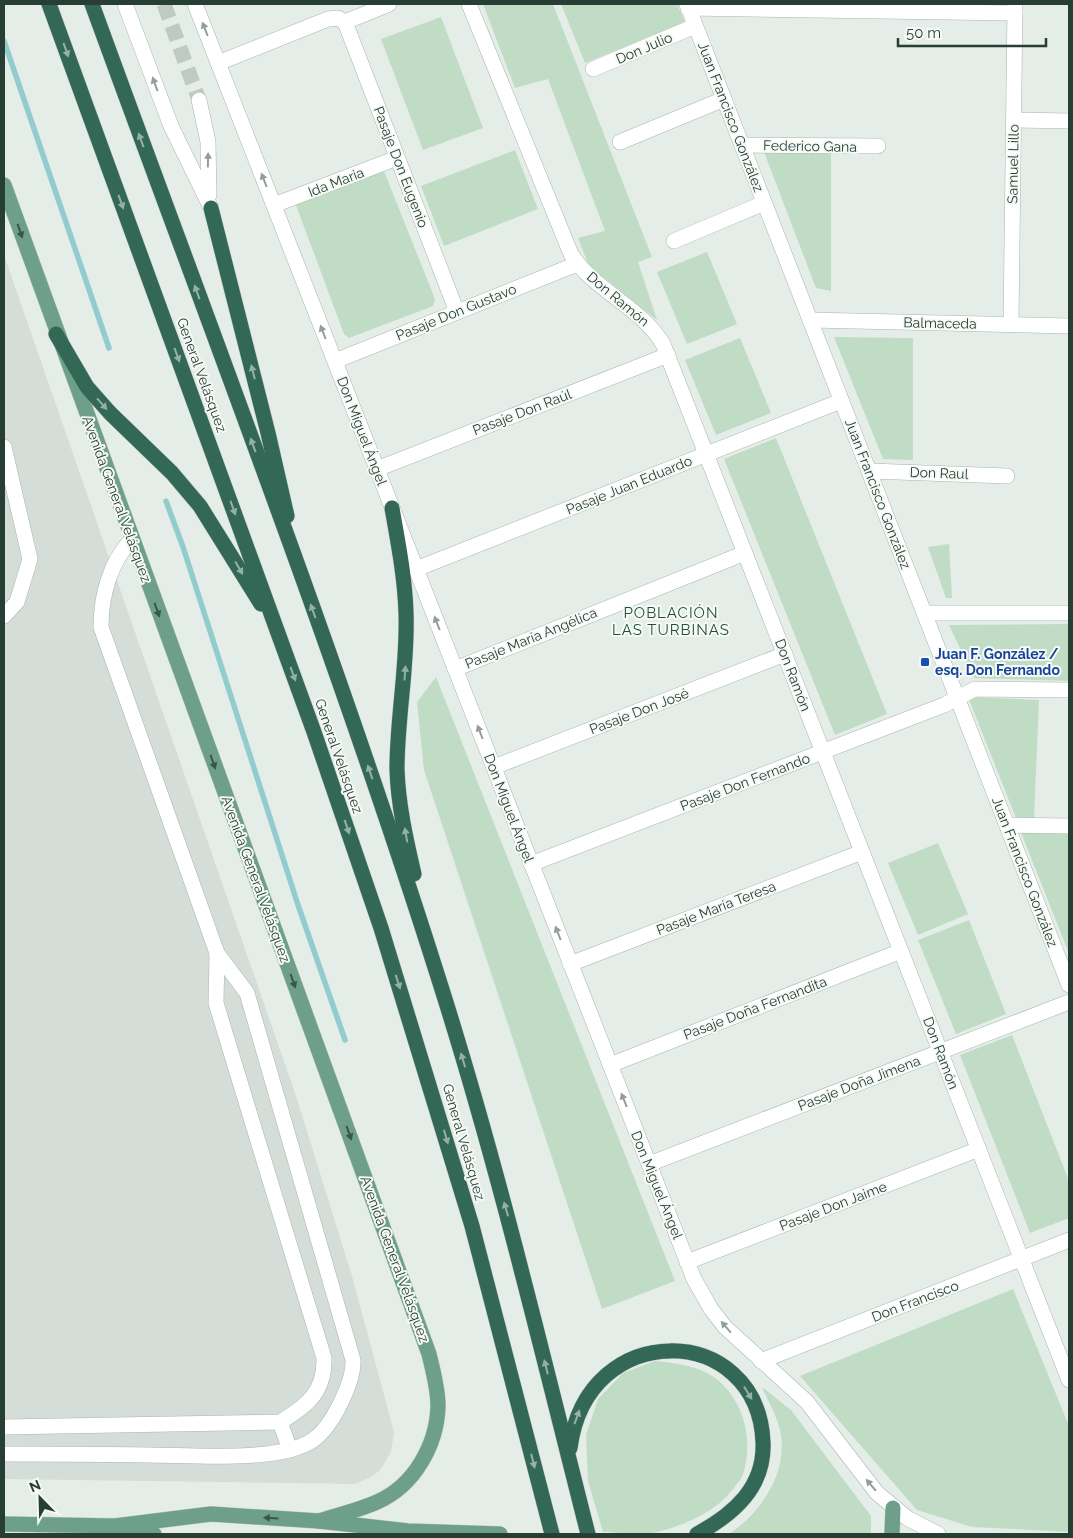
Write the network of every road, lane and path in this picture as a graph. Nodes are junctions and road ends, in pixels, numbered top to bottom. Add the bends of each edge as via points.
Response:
1 (49, 4) edge
2 (92, 4) edge
3 (125, 4) edge
4 (195, 4) edge
5 (389, 4) edge
6 (469, 4) edge
7 (688, 6) edge
8 (882, 7) edge
9 (1015, 8) edge
10 (345, 22) junction
11 (696, 26) junction
12 (218, 63) junction
13 (593, 69) dead end
14 (724, 99) junction
15 (199, 100) tunnel mouth
16 (1014, 120) junction
17 (1069, 121) edge
18 (620, 142) dead end
19 (742, 145) junction
20 (878, 146) dead end
21 (397, 158) junction
22 (4, 185) edge
23 (764, 203) junction
24 (274, 205) junction
25 (211, 208) junction
26 (674, 241) dead end
27 (577, 264) junction
28 (457, 312) junction
29 (810, 320) junction
30 (1011, 324) junction
31 (1069, 326) edge
32 (56, 334) junction
33 (668, 354) junction
34 (335, 361) junction
35 (841, 401) junction
36 (4, 447) edge
37 (707, 454) junction
38 (377, 469) junction
39 (870, 471) junction
40 (1007, 476) dead end
41 (392, 508) junction
42 (132, 539) junction
43 (746, 553) junction
44 (294, 557) junction
45 (416, 569) junction
46 (924, 613) junction
47 (1069, 613) edge
48 (4, 616) edge
49 (276, 628) junction
50 (785, 654) junction
51 (455, 668) junction
52 (1069, 690) edge
53 (957, 697) junction
54 (823, 751) junction
55 (494, 768) junction
56 (1007, 825) junction
57 (1069, 826) edge
58 (862, 852) junction
59 (531, 864) junction
60 (901, 951) junction
61 (217, 953) junction
62 (1064, 960) edge
63 (570, 964) junction
64 (440, 985) junction
65 (1069, 985) edge
66 (1069, 1002) edge
67 (941, 1052) junction
68 (610, 1065) junction
69 (979, 1149) junction
70 (649, 1164) junction
71 (1069, 1240) edge
72 (1022, 1259) junction
73 (687, 1262) junction
74 (761, 1361) junction
75 (1069, 1380) edge
76 (280, 1422) junction
77 (4, 1427) edge
78 (290, 1450) junction
79 (4, 1454) edge
80 (570, 1465) junction
81 (893, 1508) junction
82 (319, 1521) junction
83 (4, 1524) edge
84 (115, 1526) junction
85 (154, 1534) edge
86 (500, 1534) edge
87 (552, 1534) edge
88 (588, 1534) edge
89 (697, 1534) edge
90 (892, 1534) edge
91 (938, 1534) edge

1 -> 49 highway, General Velásquez
44 -> 2 highway, General Velásquez
25 -> 3 street via 171,126
12 -> 4 street, Don Miguel Ángel
5 - 10 street
6 - 27 street, Don Ramón
7 - 8 street
7 - 11 street, Juan Francisco González
8 - 9 street
9 - 16 street, Samuel Lillo
10 - 12 street via 338,18 328,19
10 - 21 street, Pasaje Don Eugenio
11 - 13 street, Don Julio
11 - 14 street, Juan Francisco González
24 -> 12 street, Don Miguel Ángel
14 - 18 street
14 - 19 street, Juan Francisco González
25 -> 15 street via 208,142
16 - 17 street
16 - 30 street, Samuel Lillo
19 - 20 street, Federico Gana
19 - 23 street, Juan Francisco González
21 - 24 street, Ida Maria
21 - 28 street, Pasaje Don Eugenio
22 -> 32 main road, Avenida General Velásquez
23 - 26 street
23 - 29 street, Juan Francisco González
34 -> 24 street, Don Miguel Ángel
44 -> 25 highway via 270,440
27 - 28 street, Pasaje Don Gustavo
27 - 33 street, Don Ramón via 649,324
28 - 34 street, Pasaje Don Gustavo
29 - 30 street, Balmaceda
29 - 35 street, Juan Francisco González
30 - 31 street, Balmaceda
32 - 42 main road, Avenida General Velásquez
32 -> 49 highway via 87,387 200,506
33 - 37 street, Don Ramón
33 - 38 street, Pasaje Don Raúl
34 - 38 street, Don Miguel Ángel
35 - 37 street, Pasaje Juan Eduardo
35 - 39 street, Juan Francisco González
36 - 48 street via 30,559 17,602
37 - 43 street, Don Ramón
37 - 45 street, Pasaje Juan Eduardo
38 - 41 street, Don Miguel Ángel
39 - 40 street, Don Raul
39 - 46 street, Juan Francisco González
41 - 45 street, Don Miguel Ángel
64 -> 41 highway via 411,861 399,786 406,612
42 - 61 street via 119,552 101,603 101,627
42 -> 82 main road, Avenida General Velásquez via 422,1331 437,1392 436,1422 426,1452 413,1473 394,1492 378,1502
43 - 50 street, Don Ramón
43 - 51 street, Pasaje María Angélica
64 -> 44 highway, General Velásquez via 369,767
51 -> 45 street, Don Miguel Ángel
46 - 47 street
46 - 53 street, Juan Francisco González
49 -> 87 highway, General Velásquez via 350,835 437,1105
50 - 54 street, Don Ramón
50 - 55 street, Pasaje Don José
55 -> 51 street, Don Miguel Ángel
52 - 53 street, Pasaje Don Fernando via 975,689
53 - 54 street, Pasaje Don Fernando via 944,705
53 - 56 street, Juan Francisco González
54 - 58 street, Don Ramón
54 - 59 street, Pasaje Don Fernando
55 - 59 street, Don Miguel Ángel
56 - 57 street
56 - 62 street, Juan Francisco González
58 - 60 street, Don Ramón
58 - 63 street, Pasaje María Teresa
63 -> 59 street, Don Miguel Ángel
60 - 67 street, Don Ramón
60 - 68 street, Pasaje Doña Fernandita
61 - 76 street via 216,1003 324,1358 322,1382 314,1396
61 - 78 street via 247,993 354,1360 349,1388 325,1428 313,1440
62 - 65 street, Juan Francisco González
63 - 68 street, Don Miguel Ángel
80 -> 64 highway, General Velásquez via 511,1230
66 - 67 street, Pasaje Doña Jimena
67 - 69 street, Don Ramón
67 - 70 street, Pasaje Doña Jimena
70 -> 68 street, Don Miguel Ángel
69 - 72 street, Don Ramón
69 - 73 street, Pasaje Don Jaime
70 - 73 street, Don Miguel Ángel
71 - 72 street, Don Francisco
72 - 74 street, Don Francisco
72 - 75 street, Don Ramón
74 -> 73 street, Don Miguel Ángel via 740,1343 712,1309
81 -> 74 street, Don Miguel Ángel via 863,1476 813,1408
76 - 77 street
76 - 78 street
78 - 79 street via 248,1455
80 - 88 highway, General Velásquez
80 -> 89 highway via 577,1416 593,1387 617,1366 630,1358 660,1351 691,1354 720,1365 742,1384 756,1407 763,1433 762,1460 760,1473 748,1496 726,1516
81 - 90 main road
81 - 91 street, Don Miguel Ángel
82 -> 84 main road via 211,1514
82 - 86 main road via 408,1531
83 - 84 main road
84 - 85 main road

